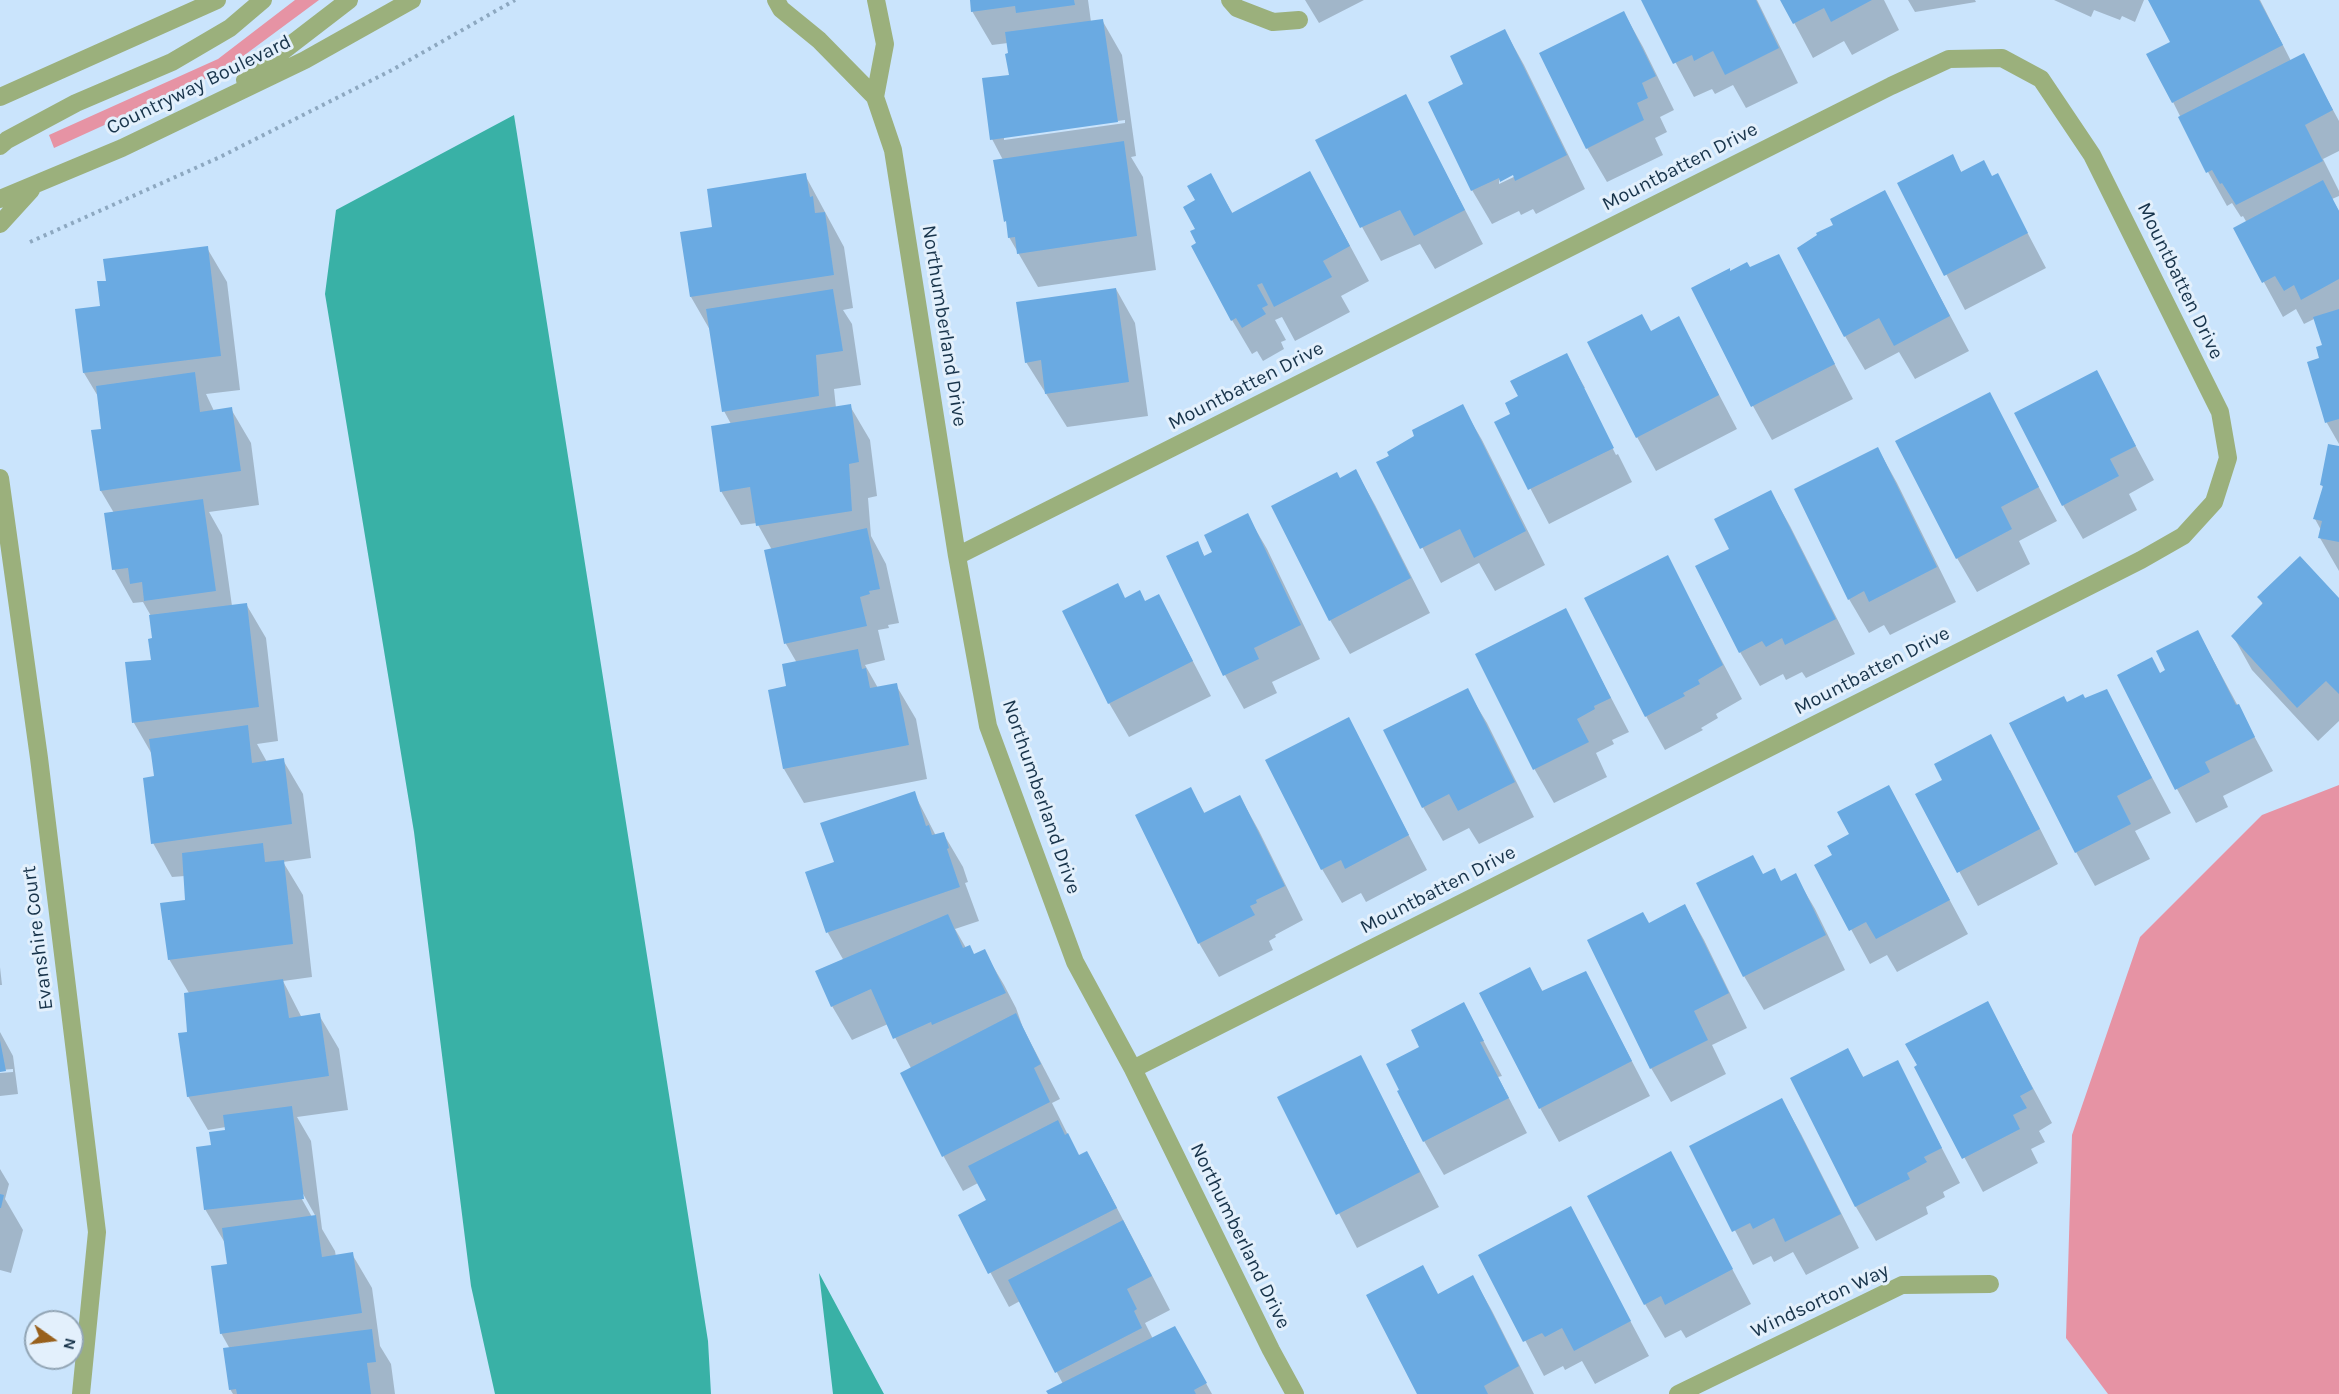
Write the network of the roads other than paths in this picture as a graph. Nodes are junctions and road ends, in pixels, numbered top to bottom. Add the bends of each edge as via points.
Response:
1 (218, 0) edge
2 (263, 0) edge
3 (349, 0) edge
4 (412, 0) edge
5 (776, 0) edge
6 (876, 0) edge
7 (1230, 0) edge
8 (1299, 20) dead end
9 (0, 97) edge
10 (875, 97) junction
11 (218, 102) junction
12 (0, 146) edge
13 (38, 183) junction
14 (0, 199) edge
15 (0, 224) edge
16 (0, 478) edge
17 (957, 556) junction
18 (1133, 1069) junction
19 (1990, 1284) dead end
20 (81, 1394) edge
21 (1295, 1394) edge
22 (1678, 1394) edge

1 - 9 street
2 - 12 street via 230,28 172,62 76,103
3 - 11 street
4 - 11 street, Countryway Boulevard via 305,60
5 - 10 street, Northumberland Drive
6 - 10 street, Northumberland Drive via 885,44
7 - 8 street via 1237,8 1273,22
10 - 17 street, Northumberland Drive via 893,150
11 - 13 street, Countryway Boulevard
13 - 14 street, Countryway Boulevard
13 - 15 street
16 - 20 street, Evanshire Court via 97,1232
17 - 18 street, Northumberland Drive via 988,726 1075,962
17 - 18 street, Mountbatten Drive via 1949,59 2002,58 2041,79 2092,155 2220,412 2228,458 2214,502 2183,536
18 - 21 street, Northumberland Drive
19 - 22 street, Windsorton Way via 1902,1285

